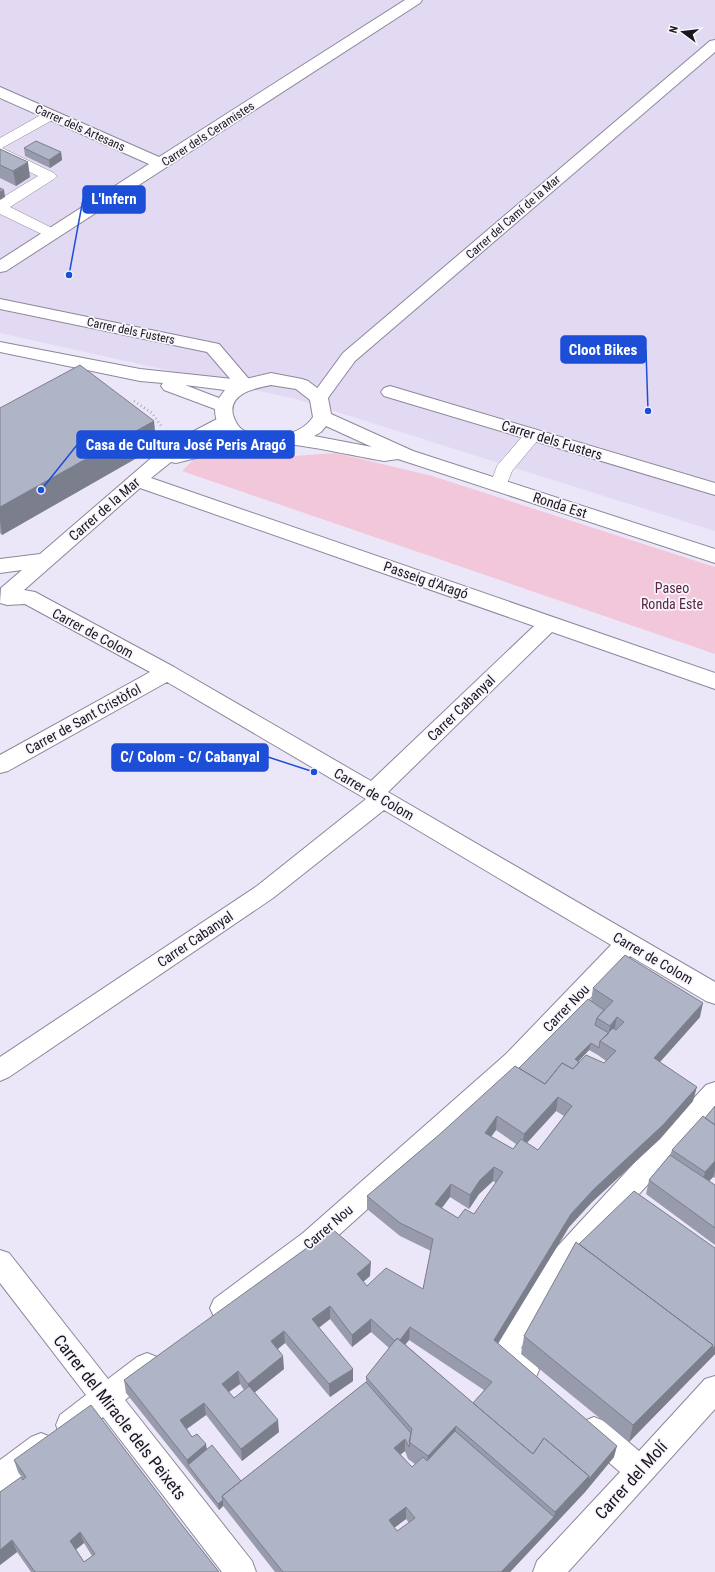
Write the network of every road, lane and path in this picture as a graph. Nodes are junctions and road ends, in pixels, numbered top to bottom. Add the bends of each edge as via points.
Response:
1 (386, 0) edge
2 (410, 4) edge
3 (715, 44) edge
4 (0, 92) edge
5 (51, 115) junction
6 (0, 144) edge
7 (0, 152) edge
8 (161, 164) junction
9 (0, 207) edge
10 (52, 234) junction
11 (0, 267) edge
12 (0, 304) edge
13 (0, 347) edge
14 (140, 375) junction
15 (244, 386) junction
16 (390, 392) dead end
17 (319, 398) junction
18 (224, 414) junction
19 (322, 416) junction
20 (532, 434) junction
21 (296, 439) junction
22 (249, 440) junction
23 (406, 455) junction
24 (162, 458) junction
25 (137, 480) junction
26 (499, 485) junction
27 (715, 489) edge
28 (715, 556) edge
29 (45, 560) junction
30 (0, 566) edge
31 (0, 570) edge
32 (5, 601) edge
33 (549, 623) junction
34 (167, 672) junction
35 (715, 681) edge
36 (0, 765) edge
37 (378, 796) junction
38 (628, 943) junction
39 (715, 994) edge
40 (0, 1070) edge
41 (715, 1094) edge
42 (0, 1262) edge
43 (205, 1323) edge
44 (168, 1351) edge
45 (545, 1387) edge
46 (715, 1389) edge
47 (105, 1398) junction
48 (575, 1413) edge
49 (640, 1471) junction
50 (0, 1478) edge
51 (241, 1572) edge
52 (548, 1572) edge

1 - 2 street
2 - 8 street, Carrer dels Ceramistes
3 - 17 street, Carrer del Camí de la Mar via 349,357
4 - 5 street, Carrer dels Artesans
5 - 6 lane
5 - 8 street, Carrer dels Artesans
7 - 9 lane via 50,176
8 - 10 street, Carrer dels Ceramistes
9 - 10 lane
10 - 11 street, Carrer dels Ceramistes
12 - 15 street, Carrer dels Fusters via 213,348
13 - 14 street
14 - 15 street
14 - 18 street
15 - 17 street via 271,379 302,385
15 - 18 street via 230,395
16 - 20 street, Carrer dels Fusters
17 - 19 street
18 - 22 street via 234,432
18 - 24 street, Carrer de la Mar
19 - 21 street via 313,429
19 - 23 street, Ronda Est
20 - 26 lane via 503,470
20 - 27 street, Carrer dels Fusters
21 - 22 street via 272,443
21 - 23 street, Ronda Est via 384,455
22 - 24 street
23 - 26 street, Ronda Est
24 - 25 street, Carrer de la Mar
25 - 29 street, Carrer de la Mar
25 - 33 street, Passeig d'Aragó
26 - 28 street, Ronda Est
29 - 30 street
29 - 32 street, Carrer de la Mar
31 - 32 street via 8,583
32 - 34 street, Carrer de Colom via 28,597
33 - 35 street, Passeig d'Aragó
33 - 37 street, Carrer Cabanyal
34 - 36 street, Carrer de Sant Cristòfol
34 - 37 street, Carrer de Colom
37 - 38 street, Carrer de Colom
37 - 40 street, Carrer Cabanyal via 265,892
38 - 39 street, Carrer de Colom
38 - 43 street, Carrer Nou via 516,1061 312,1242
41 - 45 street via 635,1198 566,1256 503,1351
42 - 47 street, Carrer del Miracle dels Peixets
44 - 47 street
46 - 49 street, Carrer del Molí
47 - 50 street
47 - 51 street, Carrer del Miracle dels Peixets
48 - 49 street
49 - 52 street, Carrer del Molí

